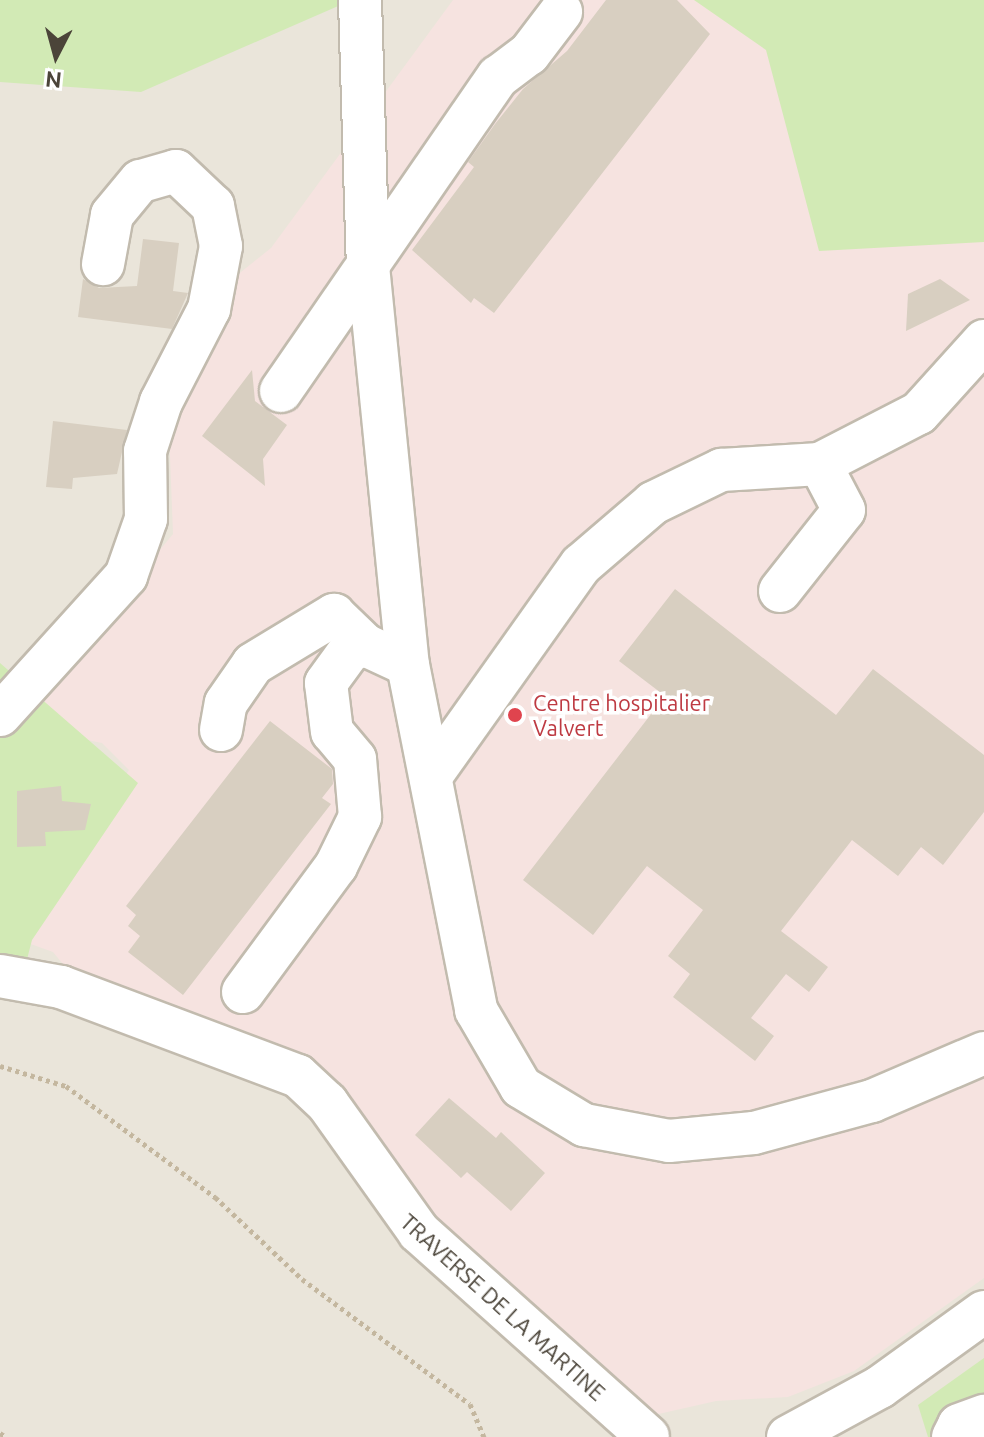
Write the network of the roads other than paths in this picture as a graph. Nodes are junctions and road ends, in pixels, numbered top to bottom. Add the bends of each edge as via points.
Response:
1 (360, 0) edge
2 (561, 12) dead end
3 (103, 264) dead end
4 (368, 266) junction
5 (984, 341) edge
6 (281, 391) dead end
7 (820, 464) junction
8 (780, 591) dead end
9 (365, 645) junction
10 (408, 665) junction
11 (0, 715) edge
12 (221, 730) dead end
13 (433, 773) junction
14 (0, 946) edge
15 (0, 976) edge
16 (61, 987) junction
17 (243, 992) dead end
18 (984, 1053) edge
19 (984, 1312) edge
20 (880, 1387) junction
21 (984, 1416) edge
22 (648, 1437) edge
23 (788, 1437) edge
24 (826, 1437) edge
25 (953, 1437) edge

1 - 4 street
2 - 4 street via 529,54 498,77
3 - 11 street via 112,215 140,181 176,171 213,206 221,246 209,309 161,402 145,451 146,519 126,576
4 - 6 street
4 - 10 street
5 - 7 street via 919,413
7 - 8 street via 844,510
7 - 13 street via 721,470 653,503 581,565
9 - 10 street
9 - 12 street via 334,615 253,664 226,703
9 - 17 street via 350,650 326,683 332,732 355,759 360,817 336,866
10 - 13 street
13 - 18 street via 452,909 476,1010 521,1087 584,1125 669,1141 754,1133 872,1101
14 - 16 street via 40,964
15 - 16 street, TRAVERSE DE LA MARTINE
16 - 22 street, TRAVERSE DE LA MARTINE via 298,1076 327,1103 419,1232
19 - 20 street
20 - 23 street
20 - 24 street
21 - 25 street via 959,1425

